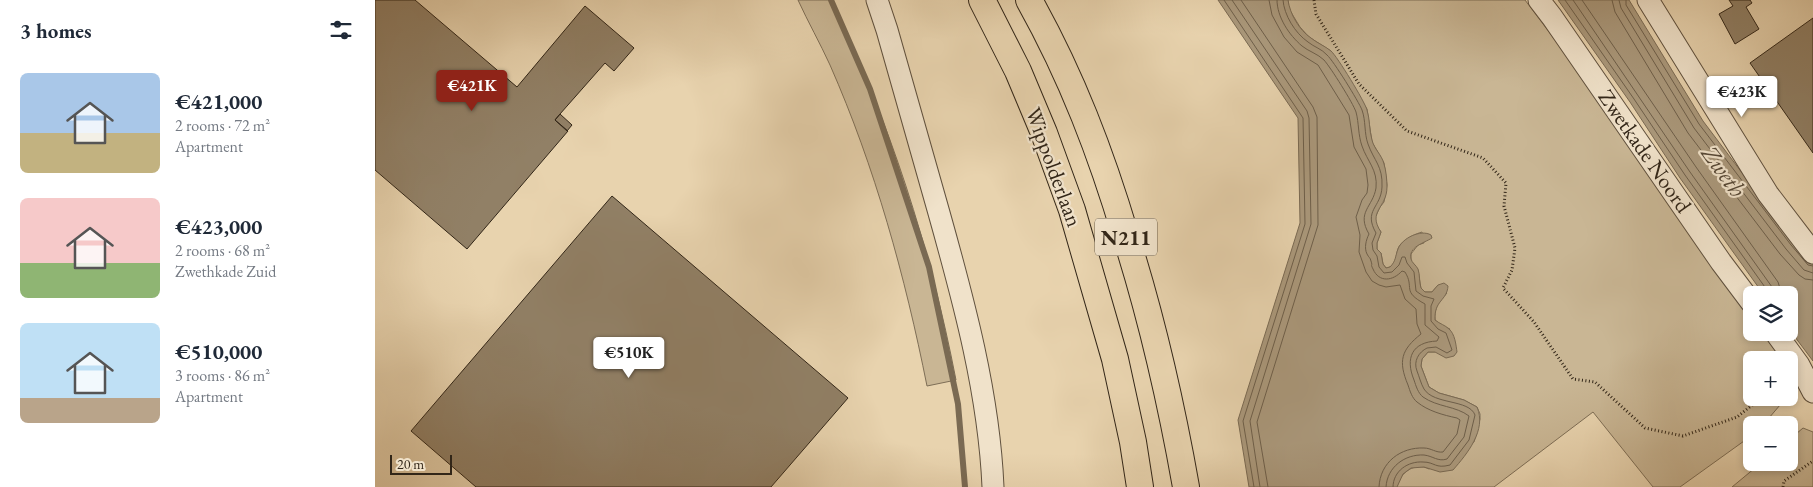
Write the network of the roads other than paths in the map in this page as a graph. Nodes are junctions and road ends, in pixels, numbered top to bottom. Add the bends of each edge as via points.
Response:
1 (877, 0) edge
2 (982, 0) edge
3 (1029, 0) edge
4 (1539, 0) edge
5 (1656, 2) edge
6 (1813, 252) edge
7 (1743, 291) edge
8 (1781, 341) edge
9 (1813, 392) edge
10 (993, 487) edge
11 (1140, 487) edge
12 (1186, 487) edge

1 - 10 street via 959,287 986,412
2 - 11 main road, Wippolderlaan / N211 via 1045,133 1072,210 1115,359
3 - 12 main road, Wippolderlaan / N211 via 1076,93 1112,190 1159,356
4 - 7 street, Zwetkade Noord
5 - 6 street via 1768,194
8 - 9 street

